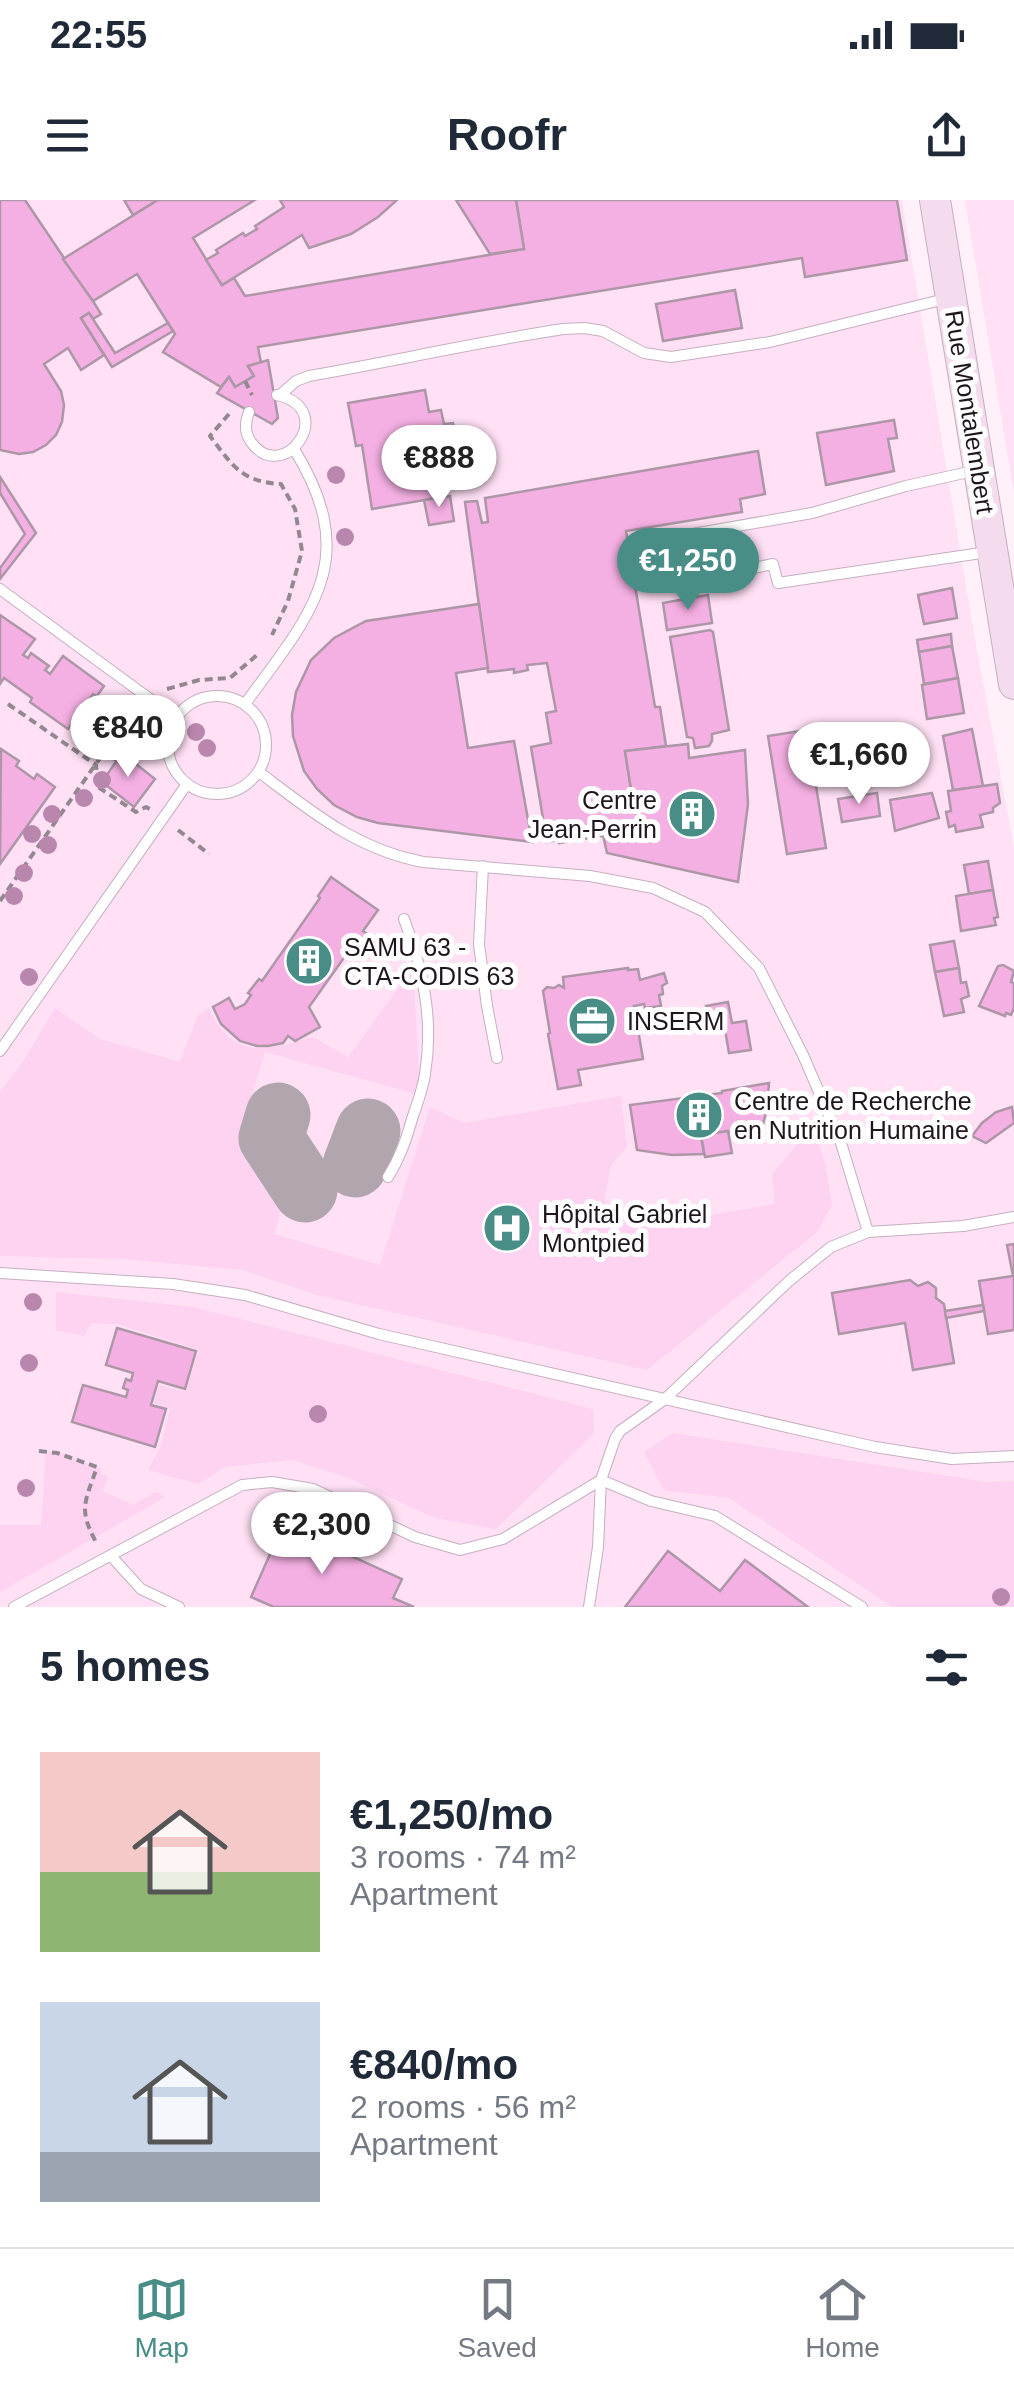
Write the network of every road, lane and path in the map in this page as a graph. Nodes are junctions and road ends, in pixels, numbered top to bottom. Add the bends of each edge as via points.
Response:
1 (935, 200) edge
2 (951, 298) junction
3 (244, 382) dead end
4 (249, 390) junction
5 (240, 401) dead end
6 (253, 407) joint
7 (230, 413) dead end
8 (294, 448) junction
9 (979, 470) junction
10 (654, 541) dead end
11 (992, 551) junction
12 (673, 570) dead end
13 (0, 588) edge
14 (270, 640) dead end
15 (260, 652) dead end
16 (1014, 684) edge
17 (144, 695) junction
18 (8, 704) dead end
19 (245, 704) junction
20 (176, 718) junction
21 (96, 764) junction
22 (259, 772) junction
23 (187, 784) junction
24 (163, 818) junction
25 (209, 854) dead end
26 (483, 866) junction
27 (0, 901) edge
28 (404, 919) dead end
29 (0, 1051) edge
30 (497, 1058) dead end
31 (388, 1177) dead end
32 (1014, 1218) edge
33 (868, 1232) junction
34 (0, 1273) edge
35 (665, 1399) junction
36 (1014, 1448) edge
37 (39, 1451) dead end
38 (997, 1456) junction
39 (1014, 1456) edge
40 (600, 1480) junction
41 (108, 1558) junction
42 (14, 1607) edge
43 (179, 1607) edge
44 (589, 1607) edge
45 (862, 1607) edge

1 - 2 main road, Rue Montalembert
2 - 8 lane via 784,339 671,357 644,353 603,332 563,329 309,376 277,395 297,404 306,422
2 - 9 main road, Rue Montalembert
3 - 4 path
4 - 5 path
4 - 6 path
6 - 8 lane via 245,427 259,450 277,455
7 - 14 path via 210,436 237,471 281,484 302,551
8 - 19 lane via 325,517 321,587
9 - 10 lane via 812,513
9 - 11 main road, Rue Montalembert
11 - 12 lane via 778,583 774,564 714,576
11 - 16 main road, Rue Montalembert
13 - 17 lane
15 - 17 path via 230,678
17 - 20 lane
17 - 21 path
18 - 21 path
19 - 20 lane via 207,697
19 - 22 lane via 266,736
20 - 23 lane via 168,753
21 - 24 path via 98,787 136,812 146,807
21 - 27 path
22 - 23 lane via 230,793 208,794
22 - 26 lane via 365,844 423,862
23 - 24 lane
24 - 25 path
24 - 29 lane
26 - 30 lane via 479,944
26 - 33 lane via 652,888 704,912 759,968 841,1144
28 - 31 lane via 420,960 428,1047 425,1078
32 - 33 lane
33 - 35 lane via 831,1247 801,1271
34 - 35 lane via 173,1284 246,1296 379,1334
35 - 38 lane via 875,1447 952,1459
35 - 40 lane via 620,1431
36 - 38 lane
37 - 41 path via 97,1468 84,1507
38 - 39 lane
40 - 41 lane via 503,1539 460,1550 313,1489 242,1485
40 - 44 lane
40 - 45 lane via 716,1516
41 - 42 lane
41 - 43 lane via 141,1589

